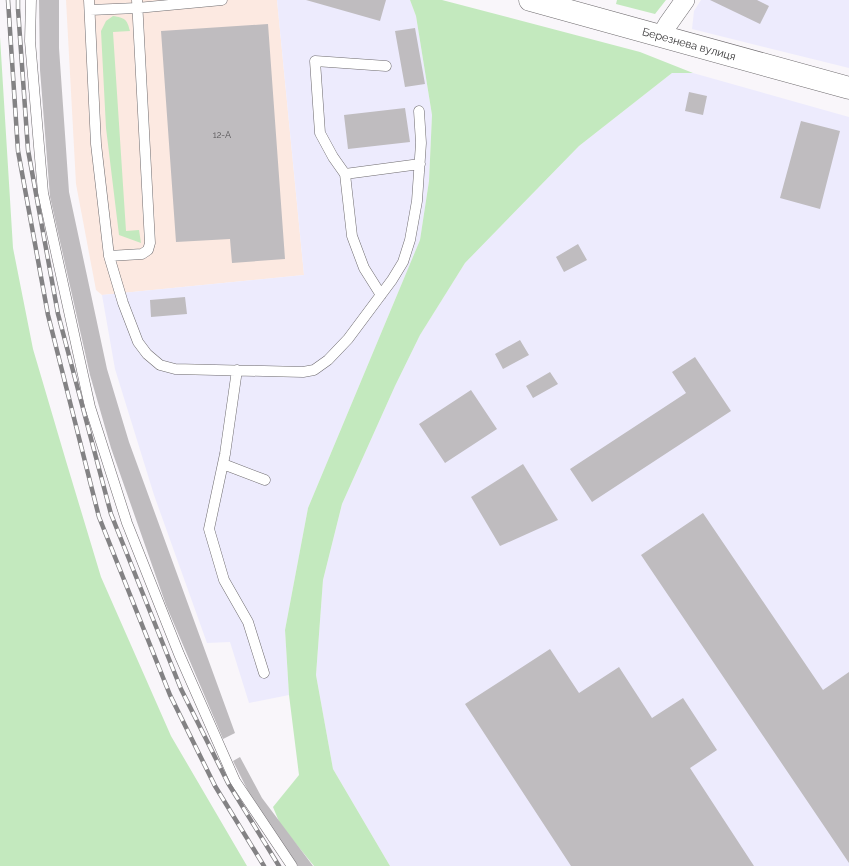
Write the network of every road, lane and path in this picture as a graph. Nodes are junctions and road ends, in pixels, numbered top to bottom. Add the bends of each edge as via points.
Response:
1 (31, 0) edge
2 (222, 0) edge
3 (530, 0) edge
4 (685, 0) edge
5 (181, 2) edge
6 (137, 4) edge
7 (90, 5) edge
8 (661, 36) junction
9 (386, 66) dead end
10 (849, 88) edge
11 (419, 112) dead end
12 (420, 164) junction
13 (345, 174) junction
14 (109, 256) junction
15 (381, 295) junction
16 (237, 370) junction
17 (223, 464) junction
18 (265, 480) dead end
19 (264, 673) dead end
20 (292, 866) edge

1 - 20 lane via 30,41 43,193 90,407 127,523 178,654 235,781
2 - 5 lane
3 - 8 street, Березнева вулиця
4 - 8 street
5 - 6 lane
6 - 7 lane
6 - 14 lane via 150,243 148,250 142,254
7 - 14 lane via 96,144
8 - 10 street, Березнева вулиця
9 - 13 lane via 315,62 320,133
11 - 12 lane
12 - 13 lane
12 - 15 lane via 410,240 403,262
13 - 15 lane via 352,236 364,268
14 - 16 lane via 138,342 147,354 160,365 175,369
15 - 16 lane via 348,339 328,360 314,370
16 - 17 lane
17 - 18 lane
17 - 19 lane via 209,529 224,580 248,622

